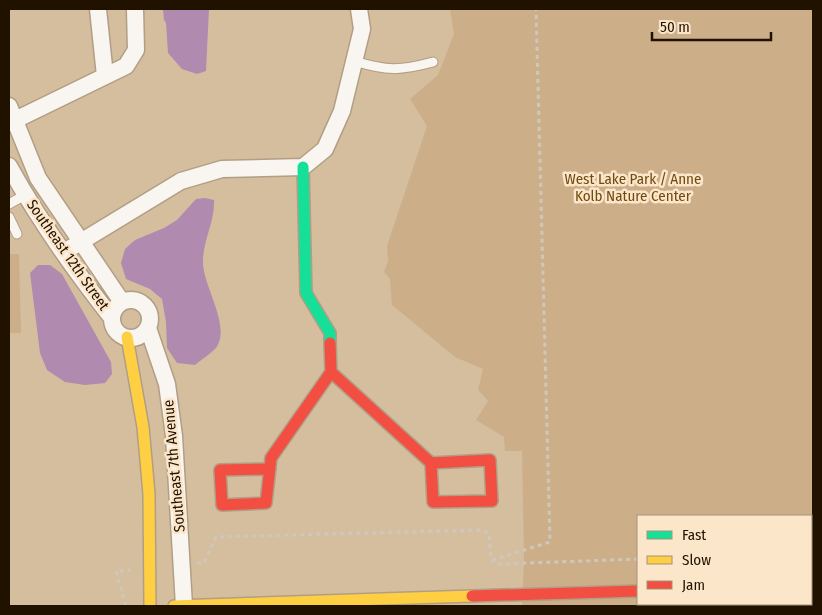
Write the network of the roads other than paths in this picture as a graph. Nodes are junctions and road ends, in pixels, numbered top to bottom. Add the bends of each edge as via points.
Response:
1 (98, 9) edge
2 (135, 9) edge
3 (359, 9) edge
4 (354, 61) junction
5 (433, 62) dead end
6 (105, 76) junction
7 (10, 117) edge
8 (9, 166) edge
9 (303, 167) junction
10 (43, 184) junction
11 (25, 194) junction
12 (9, 204) edge
13 (9, 217) edge
14 (17, 234) dead end
15 (82, 240) junction
16 (64, 252) junction
17 (122, 302) junction
18 (112, 318) junction
19 (148, 328) junction
20 (127, 337) junction
21 (332, 372) junction
22 (431, 463) junction
23 (270, 469) junction
24 (637, 590) edge
25 (150, 606) edge
26 (174, 606) edge
27 (184, 606) edge

1 - 6 street
2 - 6 street via 136,50 126,66
3 - 4 street via 362,29
4 - 5 lane via 394,70
4 - 9 street via 342,111 325,149
6 - 7 street
7 - 10 street
8 - 11 street, Southeast 12th Street
9 - 15 street via 222,169 181,181
9 - 21 street via 306,293 330,333
10 - 11 street
10 - 15 street
11 - 12 lane
11 - 16 street, Southeast 12th Street
13 - 14 lane
15 - 16 street
15 - 17 street
16 - 18 street, Southeast 12th Street
17 - 18 street
17 - 19 street via 135,300 146,306 150,317
18 - 20 street via 116,330
19 - 20 street via 139,336
19 - 27 street, Southeast 7th Avenue via 167,384 174,436
20 - 25 street, Southeast 7th Avenue via 143,427 149,494
21 - 22 street
21 - 23 street via 272,458
22 - 22 street via 490,460 492,501 433,502
23 - 23 street via 266,503 222,505 220,470
24 - 27 street
26 - 27 street

